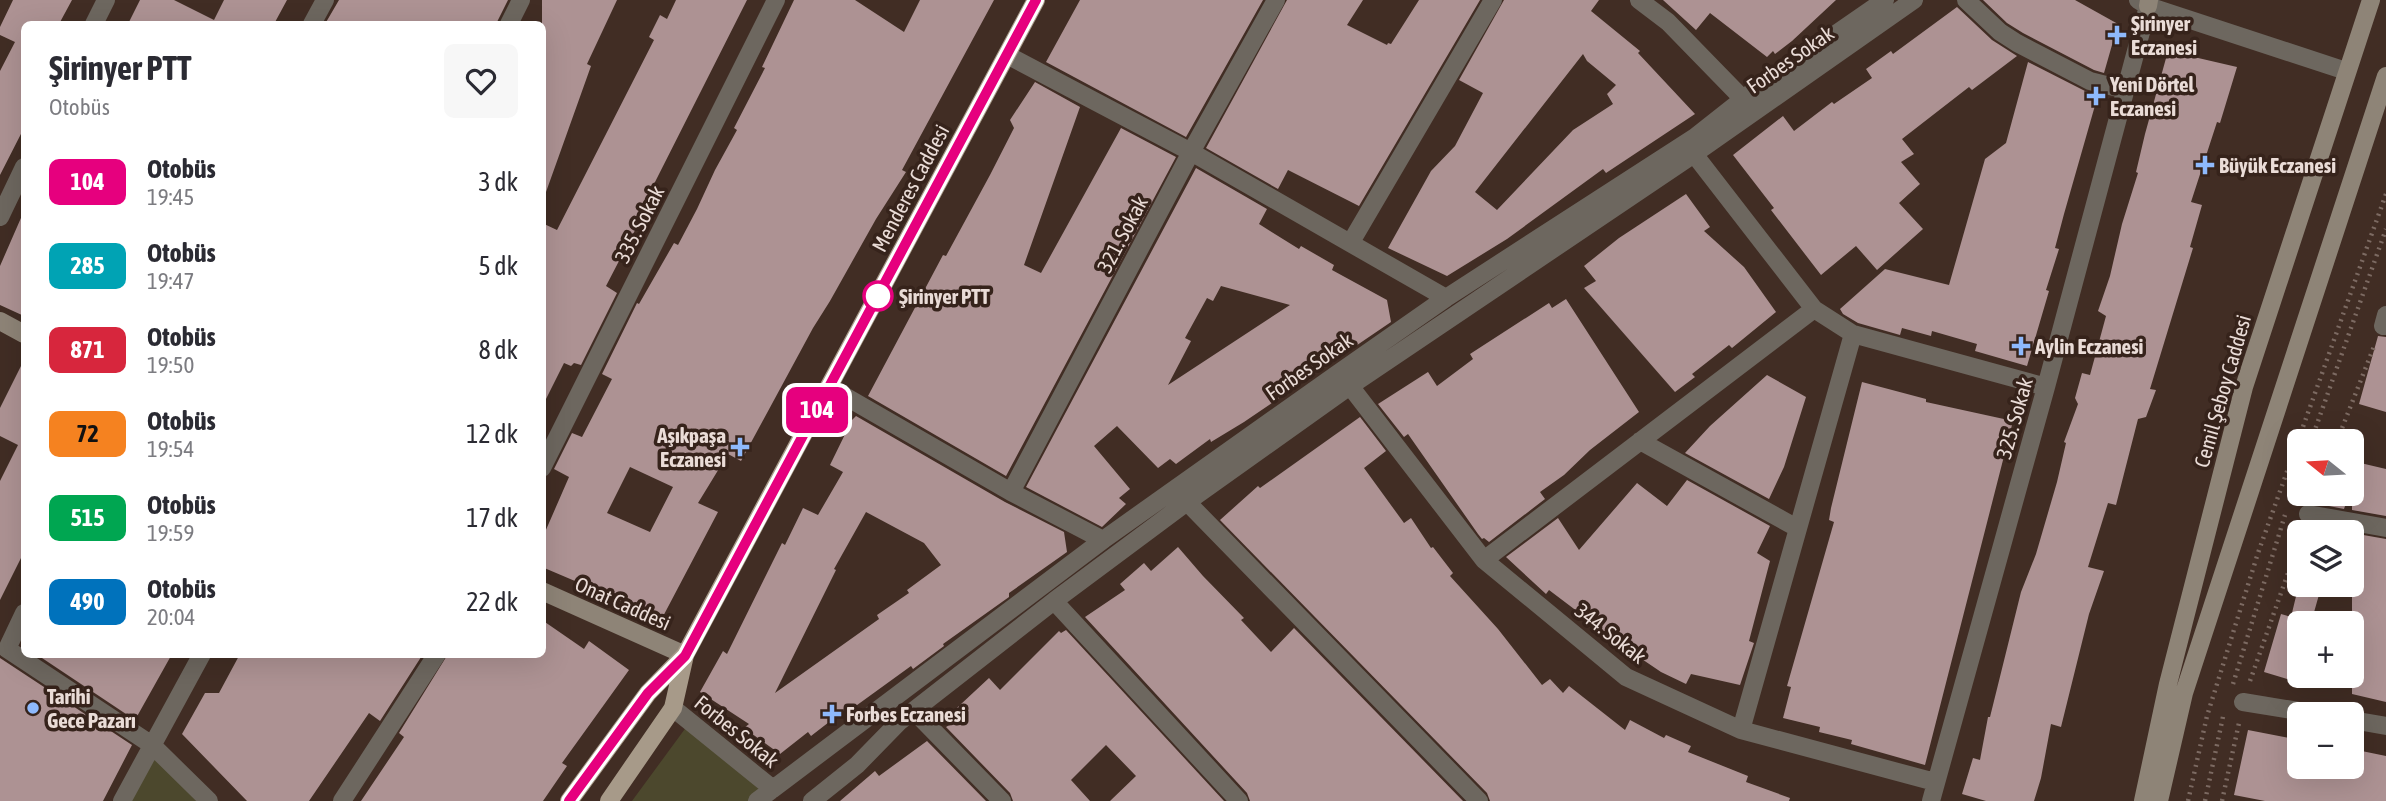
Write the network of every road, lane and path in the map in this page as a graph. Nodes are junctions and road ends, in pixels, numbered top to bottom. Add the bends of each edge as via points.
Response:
1 (106, 0) edge
2 (325, 0) edge
3 (521, 0) edge
4 (776, 0) edge
5 (1036, 0) edge
6 (1276, 0) edge
7 (1493, 0) edge
8 (1639, 0) edge
9 (1885, 0) edge
10 (1914, 0) edge
11 (1966, 0) edge
12 (2371, 0) edge
13 (2145, 2) edge
14 (96, 21) edge
15 (314, 21) edge
16 (510, 21) edge
17 (1007, 55) junction
18 (2346, 71) junction
19 (2386, 76) edge
20 (2126, 90) junction
21 (1743, 99) junction
22 (1191, 152) junction
23 (1694, 154) junction
24 (21, 173) edge
25 (2386, 194) edge
26 (0, 218) edge
27 (2386, 229) edge
28 (1351, 242) junction
29 (1446, 298) junction
30 (1814, 310) junction
31 (0, 321) edge
32 (2385, 323) edge
33 (21, 332) edge
34 (1853, 334) junction
35 (1350, 386) junction
36 (830, 387) junction
37 (2046, 387) junction
38 (2315, 429) edge
39 (2342, 429) edge
40 (1640, 441) junction
41 (546, 460) edge
42 (1011, 492) junction
43 (2247, 500) junction
44 (1187, 502) junction
45 (2288, 506) edge
46 (2274, 508) junction
47 (2286, 512) junction
48 (2308, 514) joint
49 (1797, 528) junction
50 (2386, 528) edge
51 (1103, 540) junction
52 (1484, 559) junction
53 (2287, 572) edge
54 (546, 593) edge
55 (1054, 601) junction
56 (21, 619) edge
57 (685, 656) junction
58 (200, 658) edge
59 (434, 658) edge
60 (2184, 693) junction
61 (2211, 702) junction
62 (2235, 702) junction
63 (673, 708) junction
64 (2287, 710) edge
65 (914, 711) junction
66 (2364, 722) edge
67 (2386, 726) edge
68 (1741, 730) junction
69 (152, 745) junction
70 (1935, 782) junction
71 (773, 789) junction
72 (122, 801) edge
73 (209, 801) edge
74 (342, 801) edge
75 (569, 801) edge
76 (609, 801) edge
77 (757, 801) edge
78 (812, 801) edge
79 (1002, 801) edge
80 (1239, 801) edge
81 (1479, 801) edge
82 (1931, 801) edge
83 (2143, 801) edge
84 (2159, 801) edge
85 (2188, 801) edge
86 (2205, 801) edge
87 (2222, 801) edge

1 - 14 street
2 - 15 street
3 - 16 street
4 - 41 street, 335. Sokak
5 - 17 main road, Menderes Caddesi
6 - 22 street, 321. Sokak
7 - 28 street
8 - 21 street via 1668,22
9 - 21 street, Forbes Sokak
10 - 23 street, Forbes Sokak
11 - 20 street via 2017,43 2090,81
12 - 18 main road, Cemil Şeboy Caddesi
13 - 18 street
13 - 20 street, 325. Sokak
17 - 22 street
17 - 36 main road, Menderes Caddesi
18 - 83 main road, Cemil Şeboy Caddesi via 2244,387
19 - 43 main road
20 - 37 street, 325. Sokak
21 - 29 street, Forbes Sokak via 1695,137
22 - 28 street
22 - 42 street, 321. Sokak
23 - 30 street
23 - 35 street, Forbes Sokak
24 - 26 street
25 - 46 path
27 - 38 path
28 - 29 street
29 - 51 street, Forbes Sokak
30 - 34 street
30 - 40 street
31 - 33 main road
32 - 39 path
34 - 37 street
34 - 49 street
35 - 44 street, Forbes Sokak
35 - 52 street, 344. Sokak
36 - 42 street
36 - 57 main road, Menderes Caddesi
37 - 70 street, 325. Sokak
40 - 49 street
40 - 52 street
42 - 51 street
43 - 46 path
43 - 60 main road
44 - 55 street, Forbes Sokak
44 - 81 street
45 - 47 path
46 - 47 path
46 - 61 path
47 - 48 path
47 - 62 path
48 - 50 street
49 - 68 street
51 - 71 street, Forbes Sokak
52 - 68 street, 344. Sokak via 1626,677
53 - 62 path
54 - 57 main road, Onat Caddesi
55 - 65 street, Forbes Sokak
55 - 80 street
56 - 69 street via 7,649
57 - 63 main road, Menderes Caddesi
57 - 75 main road, Menderes Caddesi via 648,693
58 - 69 street
59 - 74 street
60 - 61 path
60 - 84 main road
61 - 62 path
61 - 85 path
62 - 64 street
62 - 86 path via 2218,733
62 - 87 path
63 - 71 street, Forbes Sokak
63 - 76 main road, Menderes Caddesi
65 - 78 street, Forbes Sokak
65 - 79 street
66 - 67 street
68 - 70 street, 344. Sokak
69 - 72 street
69 - 73 street
70 - 82 street, 325. Sokak
71 - 77 street, Forbes Sokak

